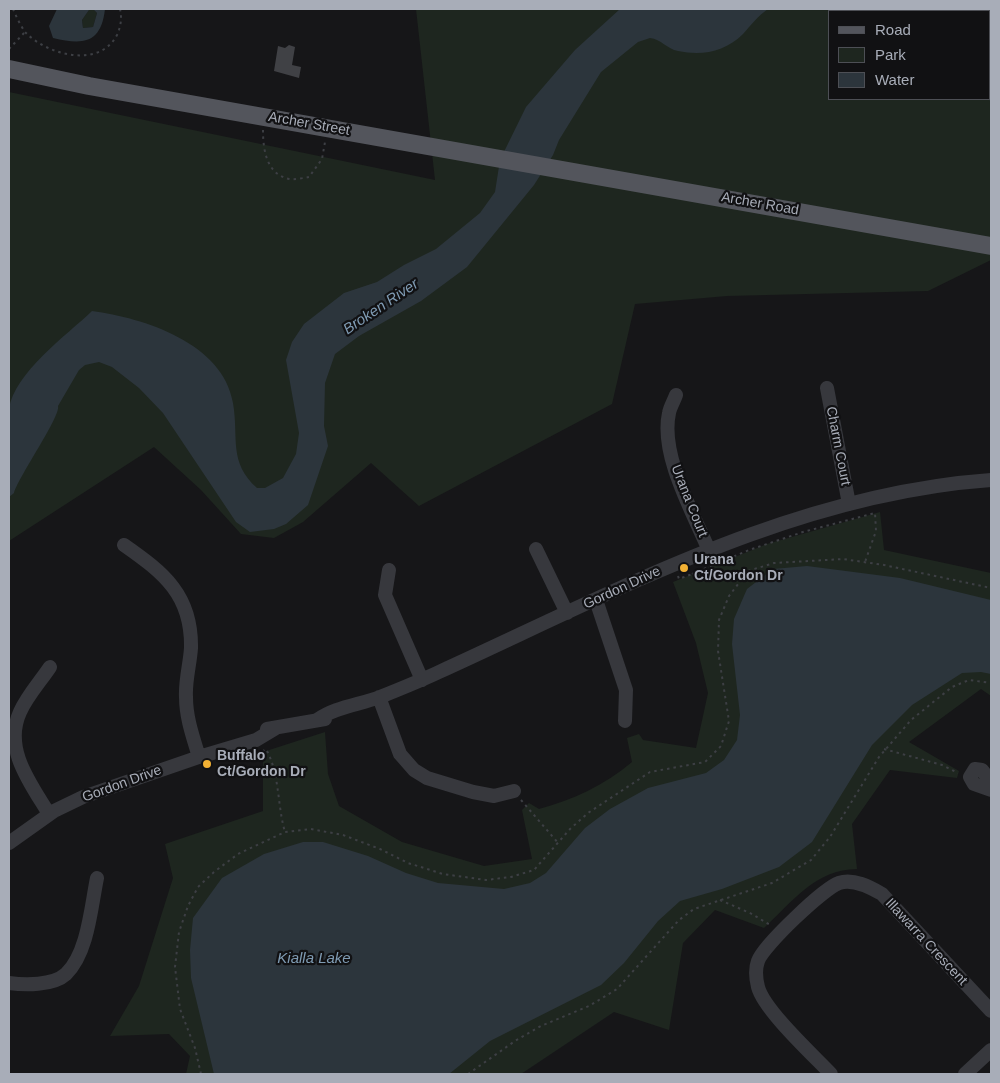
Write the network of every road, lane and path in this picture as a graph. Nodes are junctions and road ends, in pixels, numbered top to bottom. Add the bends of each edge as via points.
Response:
1 (13, 9) edge
2 (120, 9) edge
3 (25, 32) junction
4 (9, 49) edge
5 (9, 69) edge
6 (9, 78) edge
7 (89, 86) junction
8 (266, 116) junction
9 (329, 128) junction
10 (529, 163) joint
11 (991, 246) edge
12 (826, 388) dead end
13 (676, 395) dead end
14 (991, 480) edge
15 (849, 504) junction
16 (124, 545) dead end
17 (708, 548) junction
18 (536, 549) dead end
19 (865, 562) junction
20 (673, 564) junction
21 (390, 570) dead end
22 (692, 574) junction
23 (742, 578) junction
24 (991, 588) edge
25 (596, 600) junction
26 (567, 613) junction
27 (50, 667) dead end
28 (422, 680) junction
29 (991, 683) edge
30 (379, 697) junction
31 (625, 721) dead end
32 (243, 742) junction
33 (884, 749) junction
34 (199, 756) junction
35 (971, 781) junction
36 (991, 782) edge
37 (991, 790) edge
38 (514, 791) joint
39 (49, 814) junction
40 (285, 832) junction
41 (9, 843) edge
42 (559, 844) junction
43 (97, 878) dead end
44 (720, 900) junction
45 (780, 935) junction
46 (9, 983) edge
47 (991, 1012) edge
48 (991, 1050) edge
49 (201, 1074) edge
50 (468, 1074) edge
51 (831, 1074) edge
52 (965, 1074) edge

1 - 3 path
2 - 3 path via 122,18 116,37 106,48 88,56 52,49
3 - 4 path
5 - 7 main road, Archer Street
6 - 7 main road, Archer Street
7 - 8 main road, Archer Street
8 - 9 main road, Archer Street
8 - 9 path via 263,148 271,169 288,179 309,177 322,158
9 - 10 main road, Archer Street
10 - 11 main road, Archer Road
12 - 15 street, Charm Court
13 - 17 street, Urana Court via 669,414 668,440 674,465
14 - 15 street, Gordon Drive via 955,482
15 - 17 street, Gordon Drive via 788,520
16 - 34 street via 170,581 186,611 191,648 185,694 187,716
17 - 20 street, Gordon Drive
18 - 26 street
19 - 22 path via 876,531 875,513 803,532
19 - 23 path via 774,563 748,571
19 - 24 path
20 - 22 path via 679,579
20 - 25 street, Gordon Drive
21 - 28 street via 385,595
22 - 23 path
23 - 42 path via 729,596 719,620 718,651 729,721 721,746 706,762 650,772 588,814 570,829
25 - 26 street, Gordon Drive
25 - 31 street via 626,690
26 - 28 street, Gordon Drive
27 - 39 street via 19,713 14,738 18,760
28 - 30 street, Gordon Drive
29 - 33 path via 969,680 952,687 911,720
30 - 32 street, Gordon Drive via 330,711 317,720 265,729
30 - 38 street via 400,754 414,770 428,778 473,792 494,796
32 - 34 street, Gordon Drive
32 - 40 path via 259,754 266,749 273,762
33 - 35 path via 952,769
33 - 44 path via 830,837 811,860 772,883
34 - 39 street, Gordon Drive via 83,797
35 - 36 street via 971,772 975,768 982,770
35 - 37 street
38 - 42 path
39 - 41 street, Gordon Drive
40 - 42 path via 311,829 343,835 408,863 486,880 534,870
40 - 49 path via 238,854 214,872 198,887 188,906 179,932 176,967 180,1009
43 - 46 street via 86,936 79,954 65,974 51,982
44 - 45 path via 763,919
44 - 50 path via 694,909 679,920 617,989 589,1006 528,1033
45 - 47 street, Illawarra Crescent via 826,890 840,882 866,885 882,894
45 - 51 street, Illawarra Crescent via 758,961 758,989 766,1004
48 - 52 street

